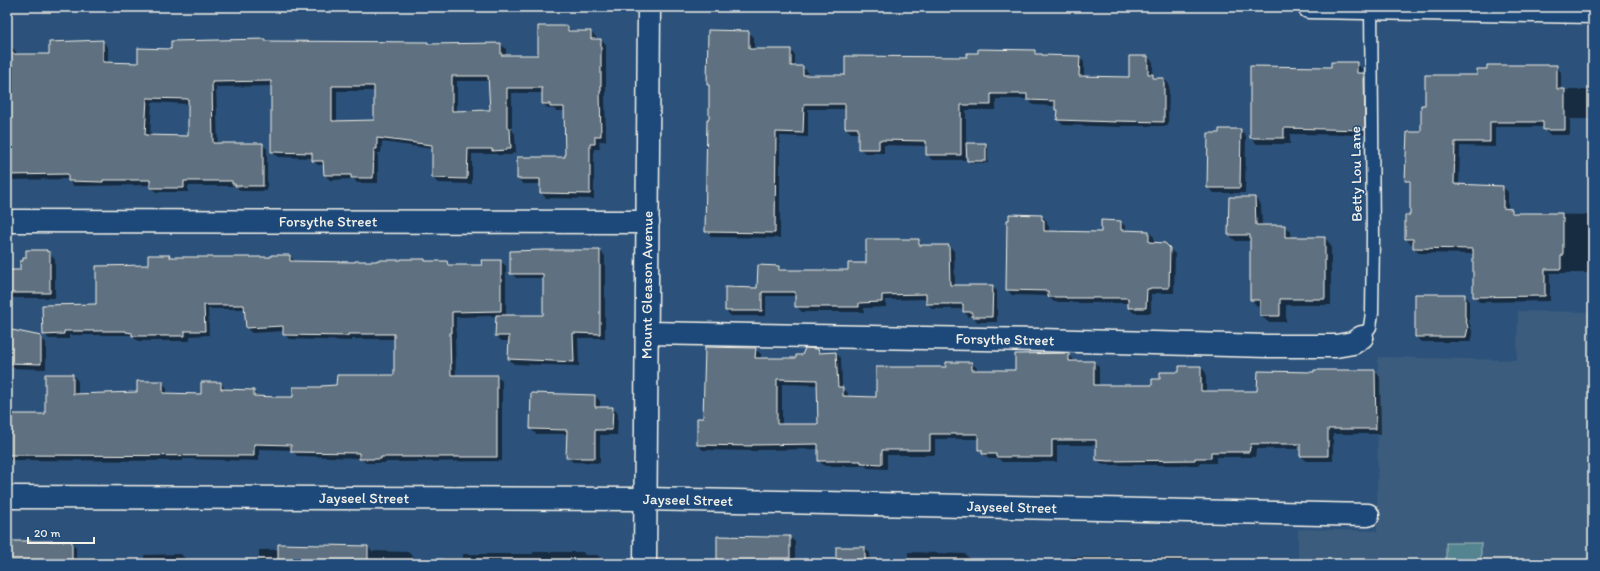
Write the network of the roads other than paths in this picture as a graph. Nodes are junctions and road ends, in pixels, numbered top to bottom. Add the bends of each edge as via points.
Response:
1 (649, 7) edge
2 (1309, 7) edge
3 (1371, 8) edge
4 (1593, 12) edge
5 (7, 221) edge
6 (648, 222) junction
7 (647, 333) junction
8 (1362, 337) joint
9 (7, 497) edge
10 (646, 499) junction
11 (1368, 515) dead end
12 (645, 564) edge

1 - 6 street, Mount Gleason Avenue
2 - 3 street
3 - 4 street
3 - 8 lane, Betty Lou Lane via 1372,313 1370,327
5 - 6 street, Forsythe Street
6 - 7 street, Mount Gleason Avenue
7 - 8 street, Forsythe Street via 1297,346 1336,346 1353,343
7 - 10 street, Mount Gleason Avenue
9 - 10 street, Jayseel Street
10 - 11 street, Jayseel Street
10 - 12 street, Mount Gleason Avenue

